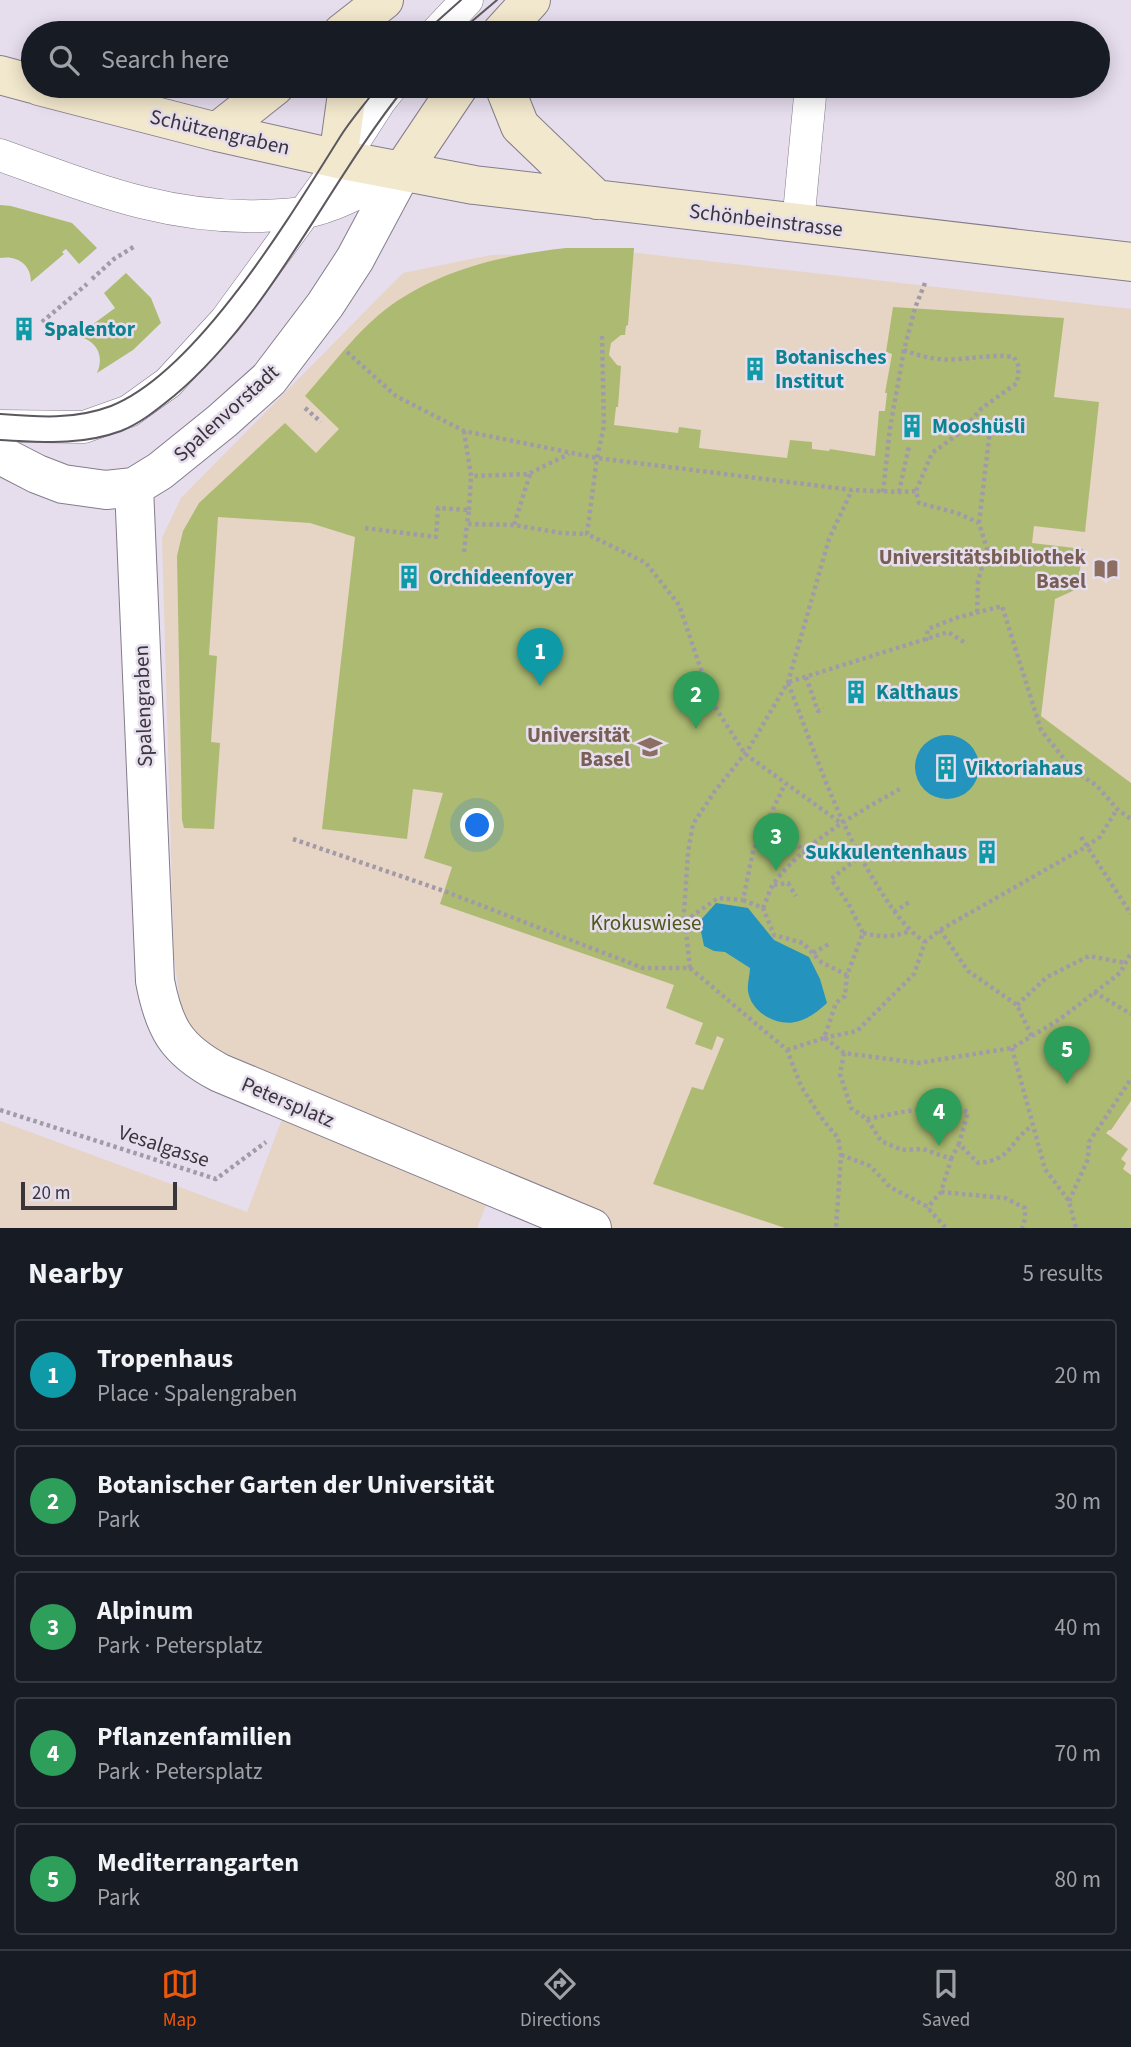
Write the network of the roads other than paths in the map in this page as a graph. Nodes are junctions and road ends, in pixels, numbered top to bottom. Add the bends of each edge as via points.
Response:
1 (467, 0) edge
2 (531, 0) edge
3 (447, 21) edge
4 (512, 21) edge
5 (0, 75) edge
6 (21, 81) edge
7 (85, 98) edge
8 (260, 98) edge
9 (347, 98) edge
10 (384, 98) edge
11 (451, 98) edge
12 (509, 98) edge
13 (810, 98) edge
14 (217, 132) junction
15 (0, 155) edge
16 (340, 160) junction
17 (402, 171) junction
18 (597, 200) junction
19 (304, 212) junction
20 (798, 224) junction
21 (1131, 262) edge
22 (0, 426) edge
23 (0, 455) edge
24 (134, 488) junction
25 (152, 924) joint
26 (514, 1213) edge
27 (592, 1228) edge

1 - 3 lane
2 - 4 main road
5 - 6 main road
7 - 14 main road, Schützengraben
8 - 14 main road
9 - 16 main road
10 - 16 lane
11 - 17 main road
12 - 18 main road via 520,126
13 - 20 lane
14 - 16 main road, Schützengraben
15 - 19 lane via 132,202 185,213
16 - 17 main road, Schützengraben
16 - 19 lane
17 - 18 main road, Schönbeinstrasse
17 - 19 lane via 330,206
17 - 24 street, Spalenvorstadt via 355,259 269,379 184,453
18 - 20 main road, Schönbeinstrasse
19 - 22 lane via 226,320 168,383 129,411 84,427
20 - 21 main road, Schönbeinstrasse
23 - 24 street via 63,484 106,491
24 - 25 street, Spalengraben
25 - 26 street, Petersplatz via 161,1013 189,1054
26 - 27 street, Petersplatz

